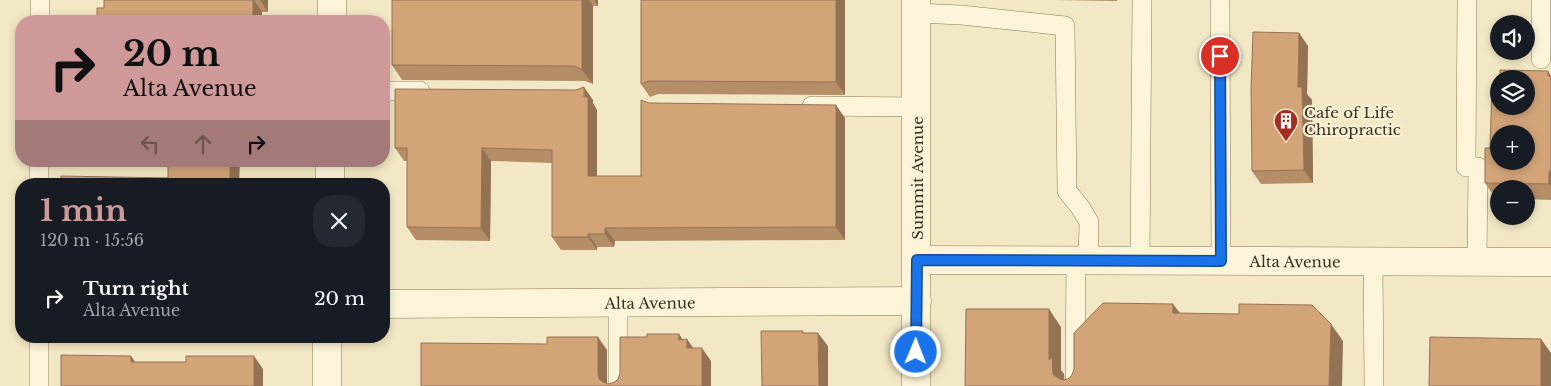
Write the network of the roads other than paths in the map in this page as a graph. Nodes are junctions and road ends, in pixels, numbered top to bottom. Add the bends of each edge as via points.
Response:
1 (40, 0) edge
2 (332, 0) edge
3 (1142, 0) edge
4 (1220, 0) edge
5 (1467, 0) edge
6 (1541, 0) edge
7 (916, 6) edge
8 (40, 15) edge
9 (332, 15) edge
10 (1541, 59) dead end
11 (390, 91) edge
12 (434, 91) edge
13 (797, 106) edge
14 (916, 107) junction
15 (917, 260) junction
16 (1082, 260) junction
17 (1140, 260) junction
18 (1221, 261) junction
19 (1373, 261) junction
20 (1477, 262) junction
21 (1551, 262) edge
22 (917, 301) junction
23 (618, 302) junction
24 (390, 304) edge
25 (39, 343) edge
26 (327, 343) edge
27 (39, 386) edge
28 (327, 386) edge
29 (618, 386) edge
30 (916, 386) edge
31 (1075, 386) edge
32 (1374, 386) edge

1 - 8 lane
2 - 9 street
3 - 17 lane
4 - 18 lane
5 - 20 lane via 1466,167 1478,167
6 - 10 lane
7 - 14 street, Summit Avenue
7 - 16 lane via 961,15 1065,26 1067,191 1089,222
11 - 12 lane
13 - 14 lane
14 - 15 street, Summit Avenue
15 - 16 street, Alta Avenue
15 - 22 street, Summit Avenue
16 - 17 street, Alta Avenue
16 - 31 lane
17 - 18 street, Alta Avenue
18 - 19 street, Alta Avenue
19 - 20 street, Alta Avenue
19 - 32 lane
20 - 21 street, Alta Avenue
22 - 23 street, Alta Avenue
22 - 30 street, Summit Avenue
23 - 24 street, Alta Avenue
23 - 29 lane
25 - 27 lane
26 - 28 street

